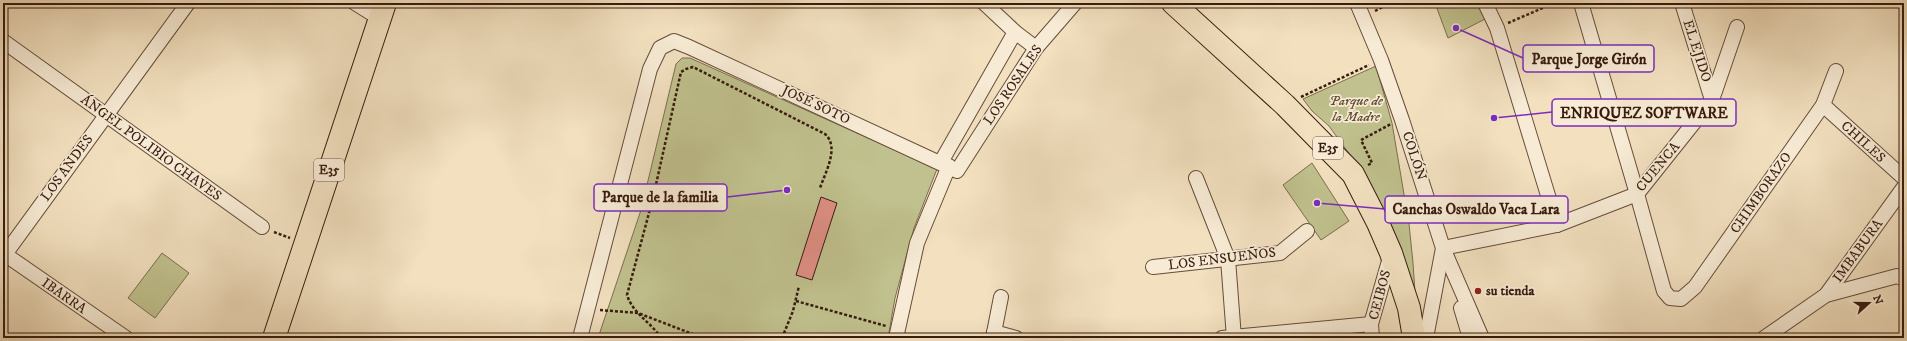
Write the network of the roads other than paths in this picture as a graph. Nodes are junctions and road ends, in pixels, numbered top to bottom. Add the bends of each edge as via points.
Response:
1 (188, 3) edge
2 (355, 3) edge
3 (984, 3) edge
4 (1075, 3) edge
5 (1173, 3) edge
6 (1357, 3) edge
7 (1485, 3) edge
8 (1581, 3) edge
9 (1682, 3) edge
10 (382, 11) edge
11 (1737, 27) dead end
12 (1015, 32) junction
13 (3, 41) edge
14 (1036, 48) junction
15 (1836, 71) dead end
16 (1712, 100) junction
17 (1823, 105) junction
18 (105, 115) junction
19 (949, 166) junction
20 (1196, 178) dead end
21 (1904, 178) edge
22 (1904, 187) edge
23 (1638, 194) junction
24 (1558, 225) junction
25 (262, 227) road end
26 (1307, 231) dead end
27 (1443, 248) junction
28 (1391, 253) junction
29 (4, 255) edge
30 (1228, 259) junction
31 (1153, 267) dead end
32 (1904, 279) edge
33 (1826, 295) junction
34 (1001, 297) dead end
35 (1372, 331) edge
36 (897, 334) edge
37 (993, 335) edge
38 (121, 337) edge
39 (274, 338) edge
40 (580, 338) edge
41 (1016, 338) edge
42 (1230, 338) edge
43 (1414, 338) edge
44 (1426, 338) edge
45 (1470, 338) edge
46 (1482, 338) edge
47 (1764, 338) edge

1 - 18 street, LOS ANDES
2 - 10 street
3 - 12 street
4 - 14 street, LOS ROSALES
5 - 28 highway, E35 via 1285,105 1353,174
6 - 27 street, COLÓN via 1381,60
7 - 24 street via 1497,28
8 - 23 street
9 - 16 street, EL EJIDO
10 - 39 highway, E35
11 - 16 street, CUENCA
12 - 14 street
12 - 19 street
13 - 18 street, ÁNGEL POLIBIO CHAVES
14 - 19 street, LOS ROSALES
15 - 17 street, CHIMBORAZO
16 - 23 street, CUENCA
17 - 21 street, CHILES
17 - 23 street, CHIMBORAZO via 1695,287 1681,299 1670,298 1664,291
18 - 25 street, ÁNGEL POLIBIO CHAVES
18 - 29 street, LOS ANDES
19 - 36 street, LOS ROSALES via 917,243
19 - 40 street, JOSÉ SOTO via 674,41 660,48 650,69
20 - 30 street
22 - 33 street, IMBABURA
23 - 24 street, CUENCA
24 - 27 street, CUENCA
26 - 30 street, LOS ENSUEÑOS via 1280,253
27 - 44 street, COLÓN
27 - 45 street
27 - 46 street
28 - 35 street, CEIBOS
28 - 43 highway, E35 via 1409,308
29 - 38 street, IBARRA
30 - 31 street, LOS ENSUEÑOS
30 - 42 street
32 - 33 street via 1896,276
33 - 47 street
34 - 37 street
35 - 42 street
37 - 41 street

